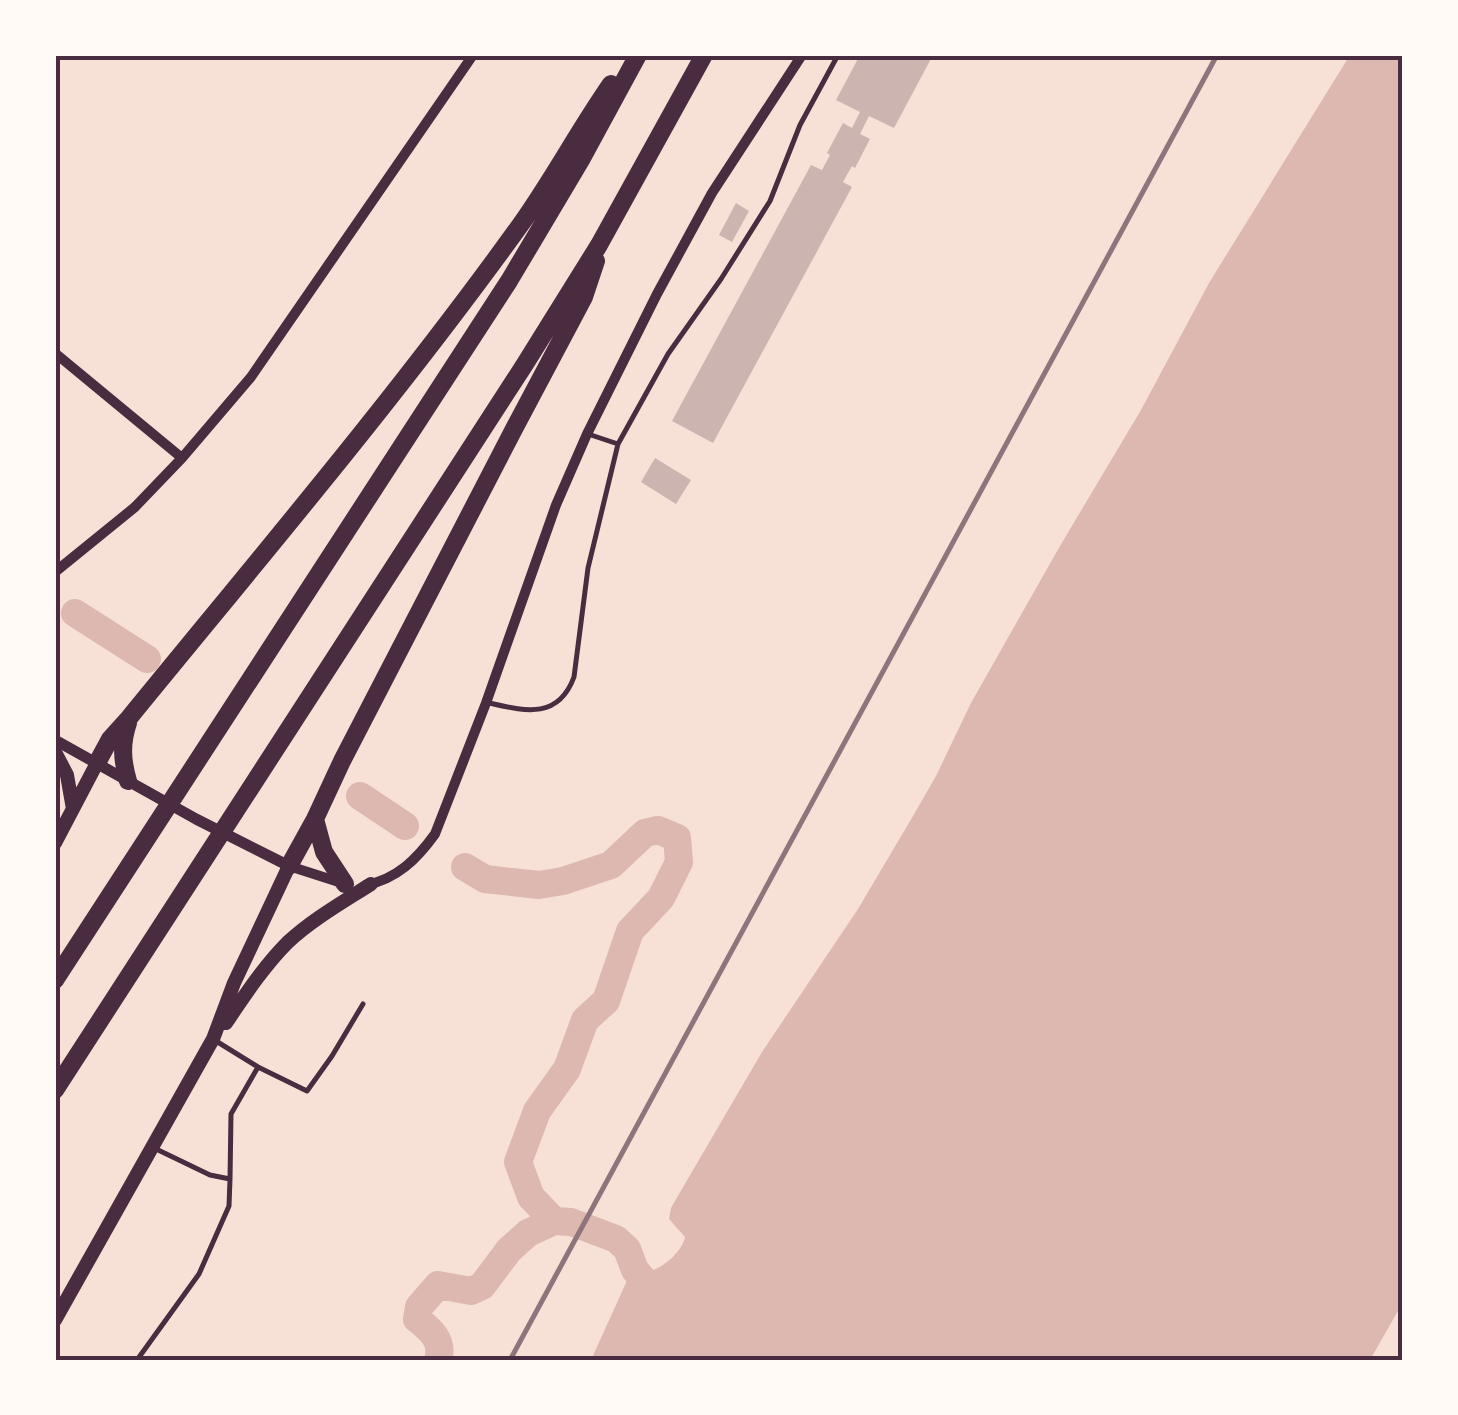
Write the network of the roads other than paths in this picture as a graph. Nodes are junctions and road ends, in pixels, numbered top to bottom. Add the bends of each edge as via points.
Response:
1 (472, 55) edge
2 (635, 55) edge
3 (704, 55) edge
4 (802, 55) edge
5 (838, 55) edge
6 (599, 245) junction
7 (55, 353) edge
8 (588, 434) junction
9 (618, 444) junction
10 (182, 458) junction
11 (55, 572) edge
12 (486, 703) junction
13 (130, 718) junction
14 (55, 740) edge
15 (55, 752) edge
16 (96, 763) junction
17 (128, 781) junction
18 (73, 809) junction
19 (315, 820) junction
20 (55, 843) edge
21 (289, 866) junction
22 (345, 884) junction
23 (372, 884) junction
24 (55, 980) edge
25 (363, 1004) dead end
26 (213, 1039) junction
27 (258, 1067) junction
28 (55, 1090) edge
29 (151, 1147) junction
30 (230, 1179) junction
31 (55, 1320) edge
32 (137, 1360) edge

1 - 10 street via 250,378
2 - 13 highway via 449,321
2 - 24 highway via 509,281
3 - 6 highway
4 - 8 street via 712,193
5 - 9 lane via 770,201 668,354
6 - 19 highway via 584,298
6 - 28 highway
7 - 10 street
8 - 9 lane
8 - 12 street
9 - 12 lane via 588,568 570,688 551,707 536,710
10 - 11 street via 135,507
12 - 23 street via 434,834 398,874
13 - 16 highway
13 - 17 highway via 122,752
14 - 16 street
15 - 18 main road
16 - 17 street
16 - 18 main road
17 - 21 street
18 - 20 main road
19 - 21 highway
19 - 22 highway via 324,852
21 - 22 street
21 - 26 main road
22 - 23 street
23 - 26 main road via 288,943
25 - 27 lane via 307,1091
26 - 27 lane
26 - 29 main road
27 - 30 lane via 231,1114
29 - 30 lane
29 - 31 main road
30 - 32 lane via 229,1206 199,1274

